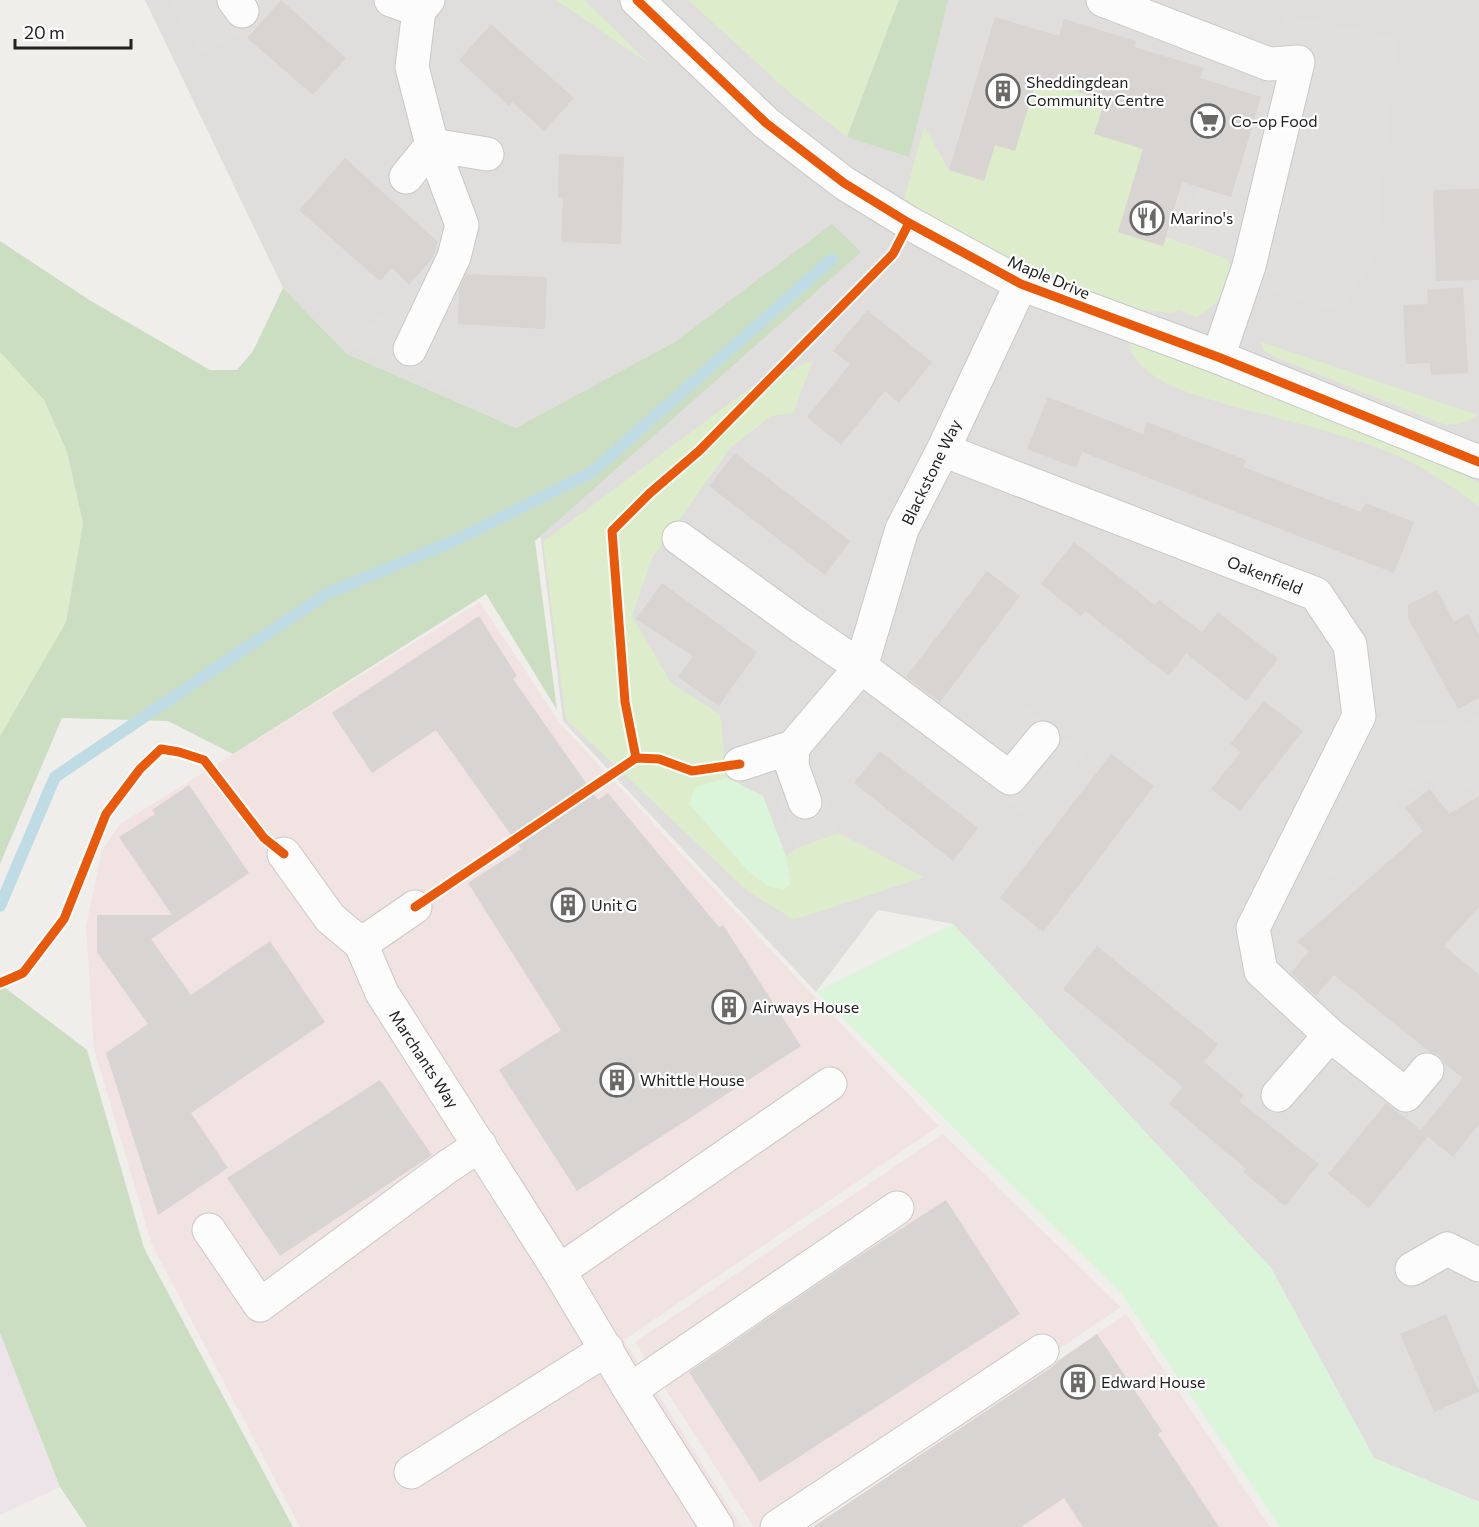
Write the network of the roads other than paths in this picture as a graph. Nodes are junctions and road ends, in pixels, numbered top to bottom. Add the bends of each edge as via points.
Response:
1 (636, 0) edge
2 (1103, 0) edge
3 (413, 3) edge
4 (432, 145) junction
5 (487, 154) dead end
6 (405, 177) dead end
7 (1021, 284) junction
8 (410, 349) dead end
9 (1218, 357) junction
10 (943, 450) junction
11 (1479, 462) edge
12 (679, 538) dead end
13 (861, 667) junction
14 (1043, 738) dead end
15 (793, 747) junction
16 (740, 764) dead end
17 (805, 802) dead end
18 (284, 854) dead end
19 (415, 908) dead end
20 (361, 944) junction
21 (1329, 1035) junction
22 (1427, 1070) dead end
23 (830, 1084) dead end
24 (1278, 1095) dead end
25 (480, 1145) junction
26 (897, 1208) dead end
27 (209, 1230) dead end
28 (1479, 1265) edge
29 (1412, 1269) dead end
30 (559, 1270) junction
31 (607, 1348) junction
32 (1042, 1351) dead end
33 (630, 1390) junction
34 (411, 1472) dead end
35 (717, 1527) edge
36 (777, 1527) edge

1 - 7 street, Maple Drive via 766,123 844,183
2 - 9 street via 1269,64 1298,62 1249,266
3 - 4 street via 412,68
4 - 5 street
4 - 6 street
4 - 8 street via 462,225 454,258
7 - 9 street, Maple Drive
7 - 10 street, Blackstone Way
9 - 11 street, Maple Drive
10 - 13 street, Blackstone Way via 902,529
10 - 21 street, Oakenfield via 1316,594 1350,645 1359,716 1253,928 1261,971
12 - 13 street
13 - 14 street via 1010,778
13 - 15 street, Blackstone Way
15 - 16 street
15 - 17 street via 792,766
18 - 20 street, Marchants Way via 330,918
19 - 20 street
20 - 25 street, Marchants Way via 381,993
21 - 22 street, Oakenfield via 1406,1095
21 - 24 street
23 - 30 street
25 - 27 street via 260,1305
25 - 30 street, Marchants Way
26 - 33 street
28 - 29 street via 1447,1249
30 - 31 street, Marchants Way
31 - 33 street, Marchants Way
31 - 34 street
32 - 36 street
33 - 35 street, Marchants Way

